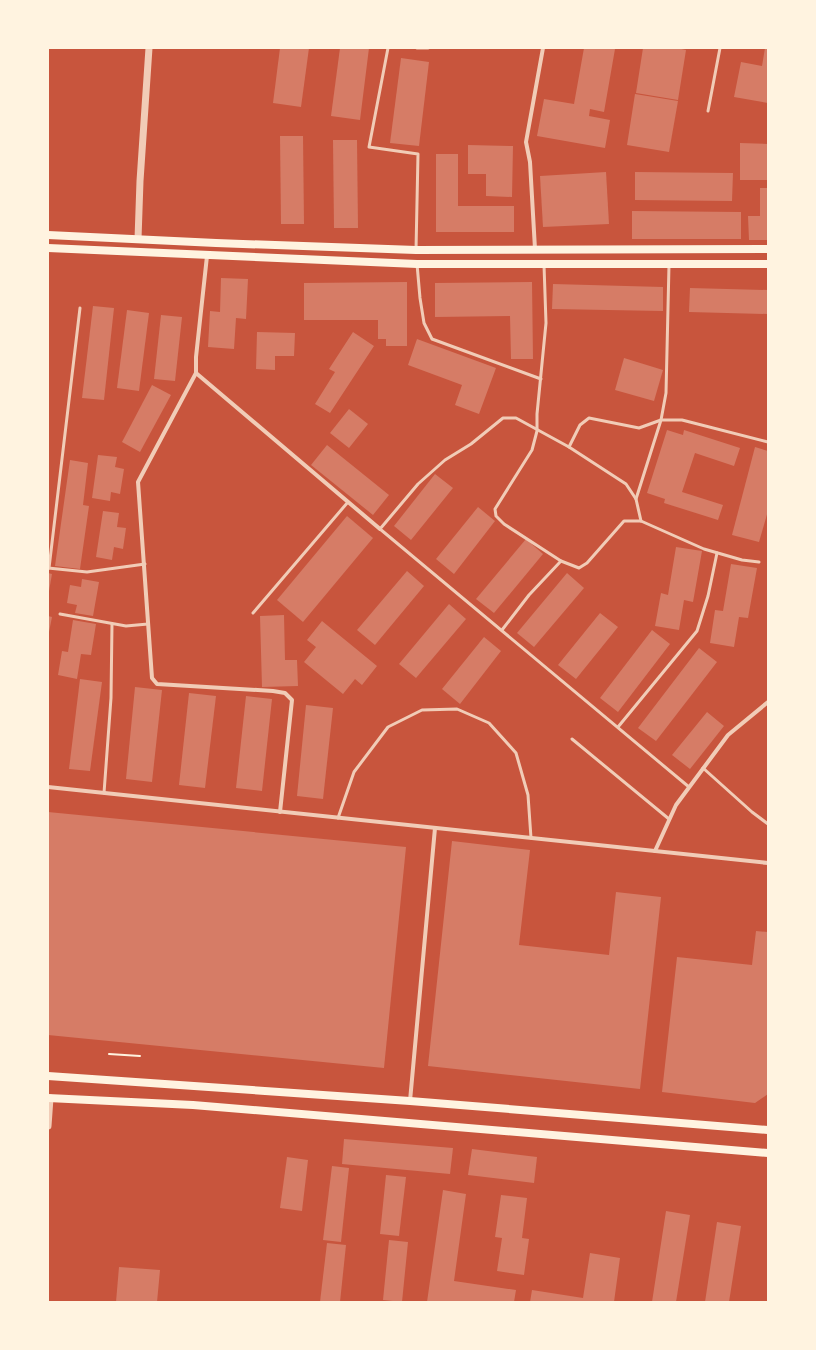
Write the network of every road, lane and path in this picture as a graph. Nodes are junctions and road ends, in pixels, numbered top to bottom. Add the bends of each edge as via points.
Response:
1 (149, 48) edge
2 (388, 48) edge
3 (417, 48) edge
4 (428, 48) edge
5 (543, 48) edge
6 (720, 48) edge
7 (708, 111) dead end
8 (48, 235) edge
9 (138, 239) junction
10 (48, 248) edge
11 (535, 249) junction
12 (768, 249) edge
13 (416, 250) junction
14 (207, 256) junction
15 (417, 264) junction
16 (544, 264) junction
17 (768, 264) edge
18 (669, 265) junction
19 (80, 308) dead end
20 (196, 373) junction
21 (541, 379) junction
22 (661, 420) junction
23 (537, 431) junction
24 (768, 442) edge
25 (569, 447) junction
26 (636, 499) junction
27 (348, 502) junction
28 (641, 521) junction
29 (380, 529) junction
30 (717, 553) junction
31 (562, 561) junction
32 (759, 562) dead end
33 (145, 564) junction
34 (48, 568) edge
35 (253, 613) dead end
36 (60, 614) dead end
37 (112, 624) junction
38 (148, 624) junction
39 (502, 630) junction
40 (768, 702) edge
41 (618, 727) junction
42 (572, 739) dead end
43 (704, 768) junction
44 (48, 787) edge
45 (689, 787) junction
46 (104, 793) junction
47 (280, 812) junction
48 (338, 818) junction
49 (670, 819) junction
50 (768, 824) edge
51 (435, 828) junction
52 (531, 838) junction
53 (656, 852) junction
54 (768, 864) edge
55 (109, 1054) dead end
56 (140, 1056) dead end
57 (48, 1076) edge
58 (49, 1098) edge
59 (410, 1101) junction
60 (48, 1126) edge
61 (768, 1130) edge
62 (768, 1153) edge

1 - 9 street
2 - 13 lane via 369,147 418,154
3 - 4 lane
5 - 11 street via 526,142 530,162
6 - 7 lane
8 - 9 main road
9 - 13 main road
10 - 14 main road
11 - 12 main road
11 - 13 main road
14 - 15 main road
14 - 20 street
15 - 16 main road
15 - 21 lane via 424,323 432,340
16 - 18 main road
16 - 21 lane via 546,323
17 - 18 main road
18 - 22 lane via 666,393
19 - 34 lane
20 - 27 street
20 - 33 street via 138,482
21 - 23 lane
22 - 24 lane via 682,420
22 - 25 lane via 639,428 589,418 580,425
22 - 26 lane
23 - 25 lane
23 - 29 lane via 516,418 503,418 418,484
23 - 31 lane via 532,450 495,509 496,516 504,524
25 - 26 lane via 626,484
26 - 28 lane
27 - 29 street
27 - 35 lane
28 - 30 lane
28 - 31 lane via 624,521 587,563 579,568
29 - 39 lane
30 - 32 lane
30 - 41 lane via 697,631
31 - 39 lane via 529,595
33 - 34 lane via 87,572
33 - 38 street
36 - 37 lane
37 - 38 lane
37 - 46 lane via 111,698
38 - 47 street via 152,678 157,684 273,691 285,693 292,700
39 - 41 lane
40 - 43 street via 728,735
41 - 45 lane
42 - 49 lane
43 - 45 street
43 - 50 lane
44 - 46 street
45 - 49 street
46 - 47 street
47 - 48 street
48 - 51 street
48 - 52 lane via 354,772 388,727 422,710 457,709 489,723 516,753 528,795
49 - 53 street
51 - 52 street
51 - 59 street
52 - 53 street
53 - 54 street
55 - 56 path
57 - 59 main road
58 - 60 street
58 - 62 main road via 193,1105
59 - 61 main road

